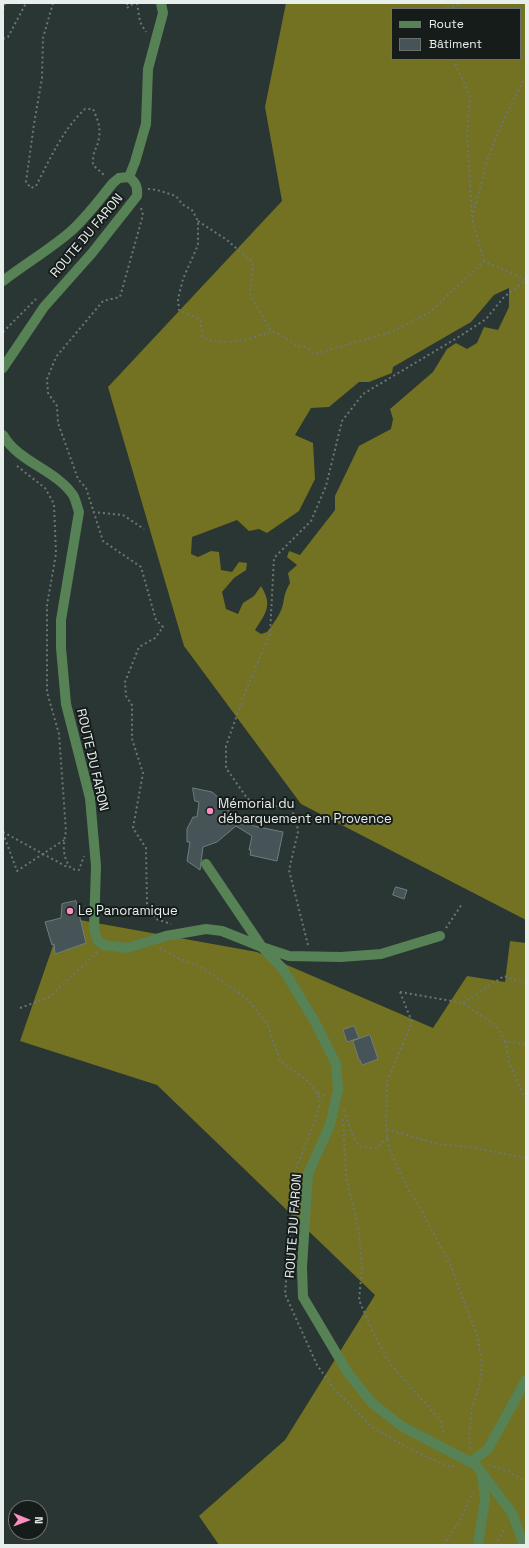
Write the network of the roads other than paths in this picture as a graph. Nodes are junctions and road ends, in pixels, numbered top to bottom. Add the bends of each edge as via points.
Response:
1 (161, 3) edge
2 (129, 177) junction
3 (3, 280) edge
4 (3, 368) edge
5 (3, 435) edge
6 (206, 864) dead end
7 (440, 936) road end
8 (262, 947) junction
9 (526, 1380) edge
10 (472, 1461) junction
11 (482, 1473) junction
12 (478, 1545) edge
13 (524, 1545) edge

1 - 2 street via 163,13 148,69 146,124 136,162
2 - 3 street, ROUTE DU FARON via 119,178 71,231
2 - 4 street, ROUTE DU FARON via 136,182 138,192 92,252 44,306
5 - 8 street, ROUTE DU FARON via 10,446 62,482 74,496 79,512 61,620 61,648 66,704 90,798 96,866 94,930 101,943 127,948 206,928 222,931
6 - 8 street
7 - 8 street via 381,954 341,957 289,956
8 - 10 street, ROUTE DU FARON via 283,969 315,1022 336,1064 338,1090 330,1125 308,1174 302,1267 303,1297 348,1373 372,1403 403,1427
9 - 10 street via 488,1449
10 - 11 street, ROUTE DU FARON
11 - 12 street via 485,1499
11 - 13 street, ROUTE DU FARON via 512,1513

